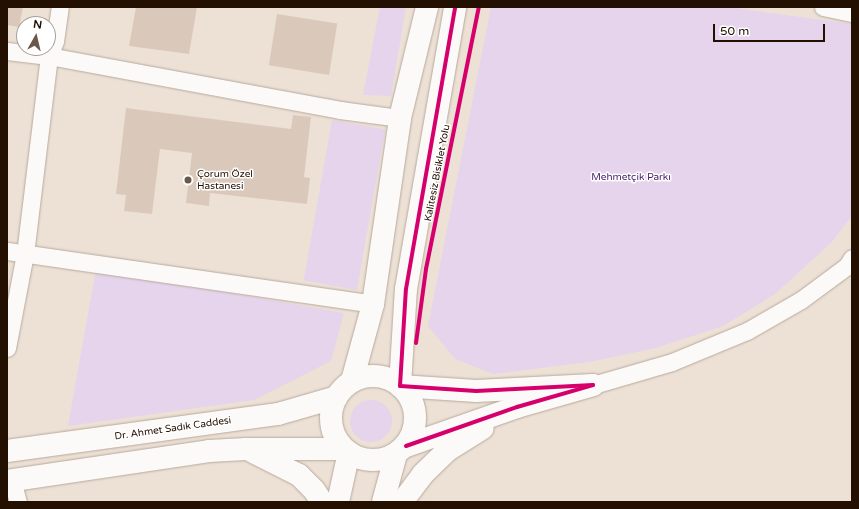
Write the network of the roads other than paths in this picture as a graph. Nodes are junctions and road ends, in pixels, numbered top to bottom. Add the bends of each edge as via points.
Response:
1 (60, 7) edge
2 (427, 7) edge
3 (454, 7) edge
4 (823, 7) edge
5 (852, 13) edge
6 (56, 34) edge
7 (49, 56) joint
8 (400, 118) junction
9 (7, 251) edge
10 (25, 254) junction
11 (852, 258) edge
12 (373, 304) junction
13 (7, 348) edge
14 (352, 381) junction
15 (593, 385) junction
16 (400, 386) junction
17 (337, 397) junction
18 (517, 407) junction
19 (246, 449) junction
20 (401, 450) junction
21 (7, 451) edge
22 (346, 451) junction
23 (10, 480) edge
24 (18, 502) edge
25 (322, 502) edge
26 (338, 502) edge
27 (383, 502) edge
28 (402, 502) edge

1 - 6 street
2 - 8 street
3 - 16 street via 406,289
4 - 5 street
7 - 8 street via 340,110
7 - 10 street
8 - 12 street
9 - 10 street
10 - 12 street
10 - 13 street
11 - 15 street via 847,266 801,300 747,331 672,362
12 - 14 street
14 - 16 street via 377,376 390,379
14 - 17 street
15 - 16 street via 476,391
15 - 18 street
16 - 20 street via 411,398 416,414 412,436
17 - 21 street, Dr. Ahmet Sadık Caddesi via 278,414
17 - 22 street via 332,407 331,419 337,440
18 - 20 street
18 - 28 street via 448,450 423,474
19 - 22 street
19 - 23 street via 209,451
19 - 25 street via 299,475
20 - 22 street via 382,459 367,460
20 - 27 street
22 - 26 street
23 - 24 street

